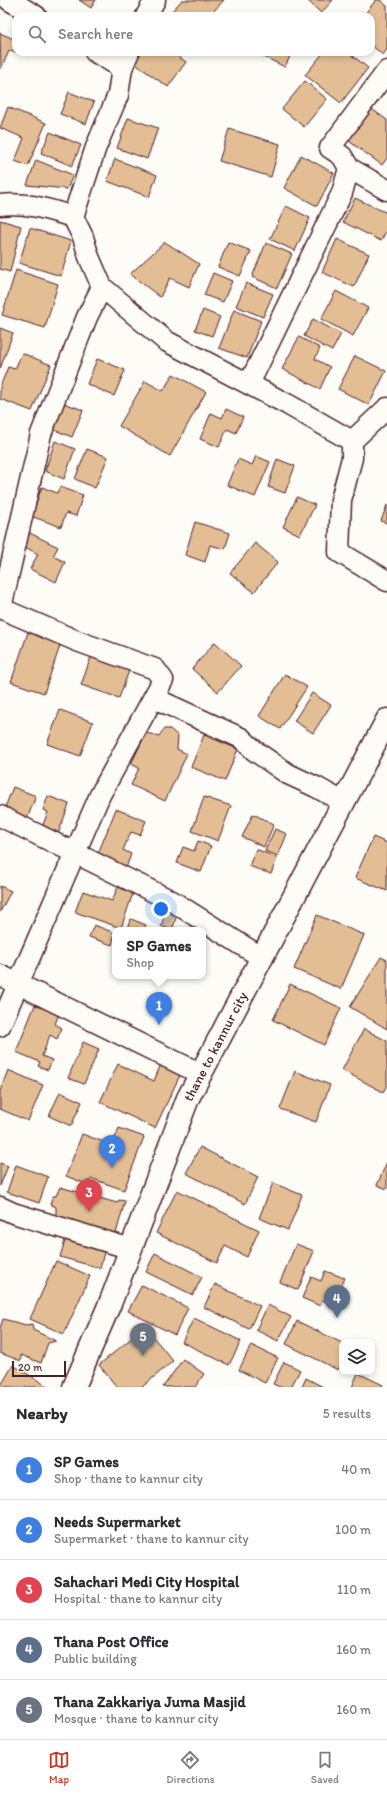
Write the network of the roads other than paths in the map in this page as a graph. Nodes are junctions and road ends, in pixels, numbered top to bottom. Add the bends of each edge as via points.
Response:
1 (9, 0) edge
2 (155, 0) edge
3 (29, 12) edge
4 (148, 12) edge
5 (110, 56) edge
6 (126, 60) edge
7 (387, 71) edge
8 (349, 168) junction
9 (387, 190) edge
10 (4, 202) edge
11 (73, 217) junction
12 (102, 286) junction
13 (249, 384) junction
14 (387, 408) edge
15 (352, 441) junction
16 (387, 581) edge
17 (0, 608) edge
18 (154, 698) junction
19 (387, 720) edge
20 (343, 802) junction
21 (0, 816) edge
22 (74, 853) junction
23 (261, 957) junction
24 (0, 974) edge
25 (18, 983) junction
26 (0, 1026) edge
27 (201, 1074) junction
28 (0, 1207) edge
29 (131, 1249) junction
30 (74, 1387) edge

1 - 3 street
2 - 4 street
5 - 6 street
6 - 11 street via 118,95 96,147
7 - 8 street via 330,148 342,156
8 - 9 street
8 - 13 street via 342,193
10 - 11 street via 37,206
11 - 12 street
12 - 13 street via 166,340
12 - 17 street via 87,317 41,434
13 - 15 street
14 - 15 street
15 - 16 street via 352,458 341,500 339,552
17 - 18 street via 77,641 155,668 163,680
18 - 20 street via 241,738 288,774
18 - 22 street via 100,795
19 - 20 street, thane to kannur city
20 - 23 street, thane to kannur city
21 - 22 street
22 - 23 street via 172,901
22 - 25 street
23 - 27 street, thane to kannur city
24 - 25 street
25 - 26 street
25 - 27 street
27 - 29 street, thane to kannur city via 188,1098
28 - 29 street
29 - 30 street, thane to kannur city

